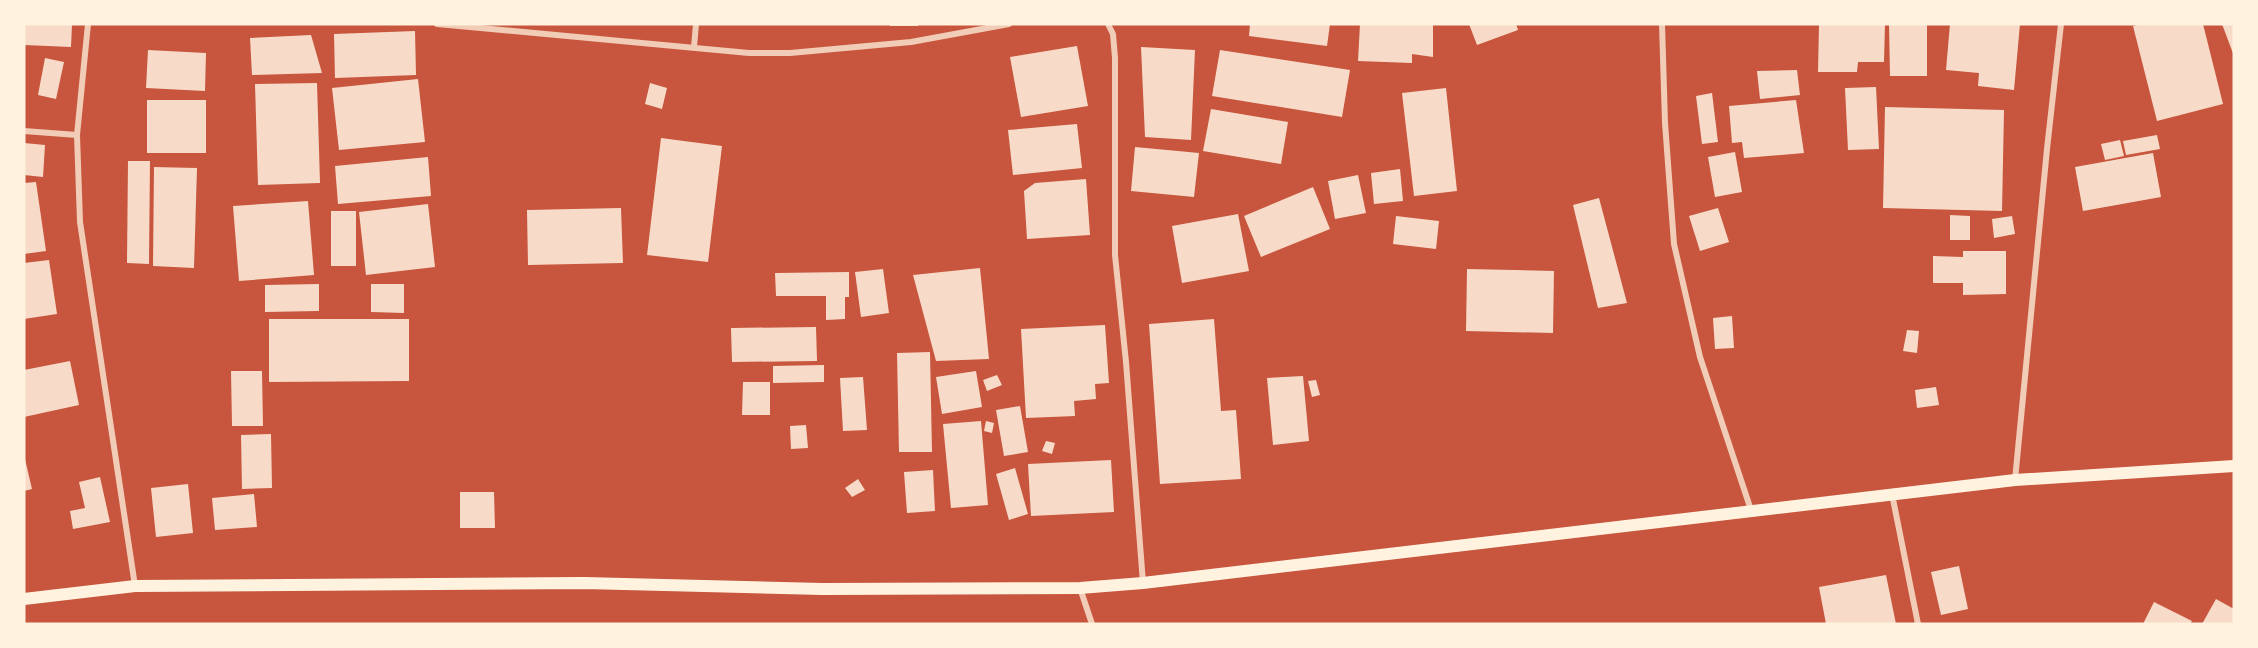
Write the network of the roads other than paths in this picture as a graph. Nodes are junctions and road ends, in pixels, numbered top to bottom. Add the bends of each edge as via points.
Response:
1 (88, 24) edge
2 (436, 24) edge
3 (696, 24) edge
4 (1009, 24) edge
5 (1108, 24) edge
6 (1662, 24) edge
7 (2061, 24) edge
8 (694, 47) junction
9 (24, 131) edge
10 (77, 135) junction
11 (2234, 466) edge
12 (2015, 480) junction
13 (1892, 493) junction
14 (1751, 510) junction
15 (1143, 583) junction
16 (135, 586) junction
17 (1080, 588) junction
18 (24, 598) edge
19 (1092, 624) edge
20 (1918, 624) edge

1 - 10 street
2 - 8 street
3 - 8 street
4 - 8 street via 911,42 790,53
5 - 15 street via 1115,58 1115,255
6 - 14 street via 1674,244 1700,357
7 - 12 street
9 - 10 street
10 - 16 street via 80,222
11 - 12 main road
12 - 13 main road
13 - 14 main road
13 - 20 street
14 - 15 main road
15 - 17 main road
16 - 17 main road via 584,583 822,589
16 - 18 main road
17 - 19 street

